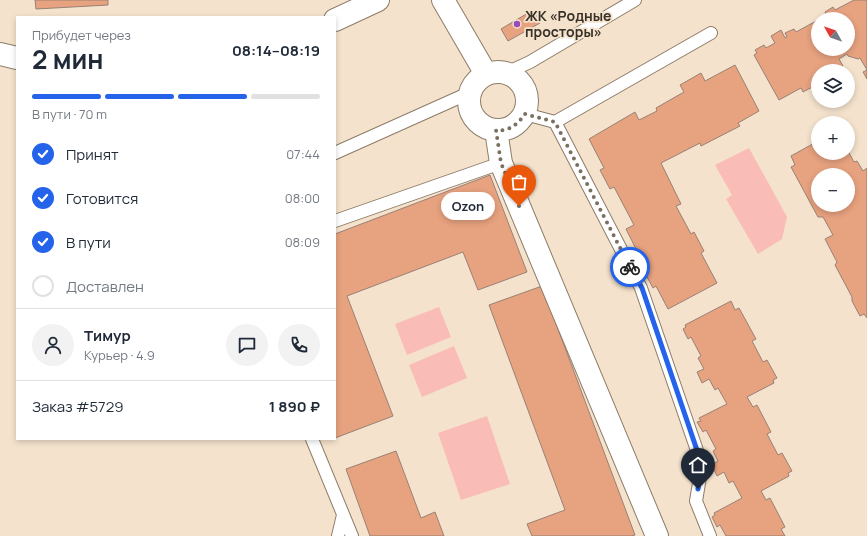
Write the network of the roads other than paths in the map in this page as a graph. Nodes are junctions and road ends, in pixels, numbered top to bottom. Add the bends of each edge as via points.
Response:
1 (378, 0) edge
2 (443, 0) edge
3 (636, 0) edge
4 (336, 20) edge
5 (711, 33) dead end
6 (0, 54) edge
7 (16, 58) edge
8 (496, 73) junction
9 (470, 93) junction
10 (525, 114) junction
11 (555, 122) junction
12 (496, 130) junction
13 (336, 153) edge
14 (501, 163) junction
15 (336, 221) edge
16 (312, 440) edge
17 (343, 515) junction
18 (338, 536) edge
19 (352, 536) edge
20 (657, 536) edge
21 (710, 536) edge

1 - 4 street
2 - 8 street
3 - 8 lane via 530,62
5 - 11 lane
6 - 7 street
8 - 9 street via 478,80
8 - 10 street via 515,77 524,89 527,104
9 - 12 street via 468,105 476,122 484,128
9 - 13 lane
10 - 11 lane
10 - 12 street via 511,128
11 - 21 lane via 642,288 702,465 696,501
12 - 14 street
14 - 15 lane
14 - 20 street
16 - 17 lane
17 - 18 lane
17 - 19 lane

